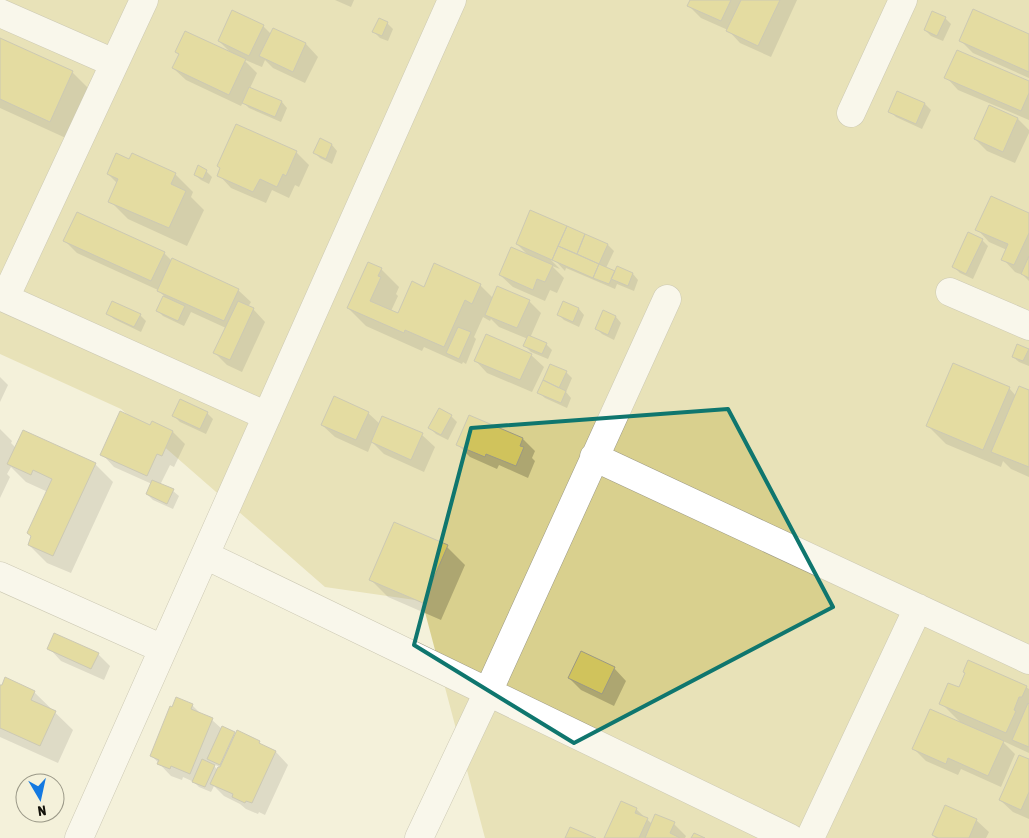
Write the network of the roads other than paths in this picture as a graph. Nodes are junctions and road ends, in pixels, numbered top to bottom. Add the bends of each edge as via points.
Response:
1 (144, 0) edge
2 (452, 0) edge
3 (903, 0) edge
4 (0, 13) edge
5 (114, 63) junction
6 (851, 112) dead end
7 (950, 292) dead end
8 (2, 297) edge
9 (667, 299) dead end
10 (1029, 326) edge
11 (267, 416) junction
12 (594, 456) junction
13 (205, 555) junction
14 (0, 576) edge
15 (918, 608) junction
16 (163, 649) junction
17 (1029, 660) edge
18 (488, 692) junction
19 (79, 838) edge
20 (419, 838) edge
21 (790, 838) edge
22 (810, 838) edge

1 - 5 street
2 - 11 street
3 - 6 street
4 - 5 street
5 - 8 street
7 - 10 street
8 - 11 street
9 - 12 street
11 - 13 street
12 - 15 street
12 - 18 street
13 - 16 street
13 - 18 street
14 - 16 street
15 - 17 street
15 - 22 street
16 - 19 street
18 - 20 street
18 - 21 street

